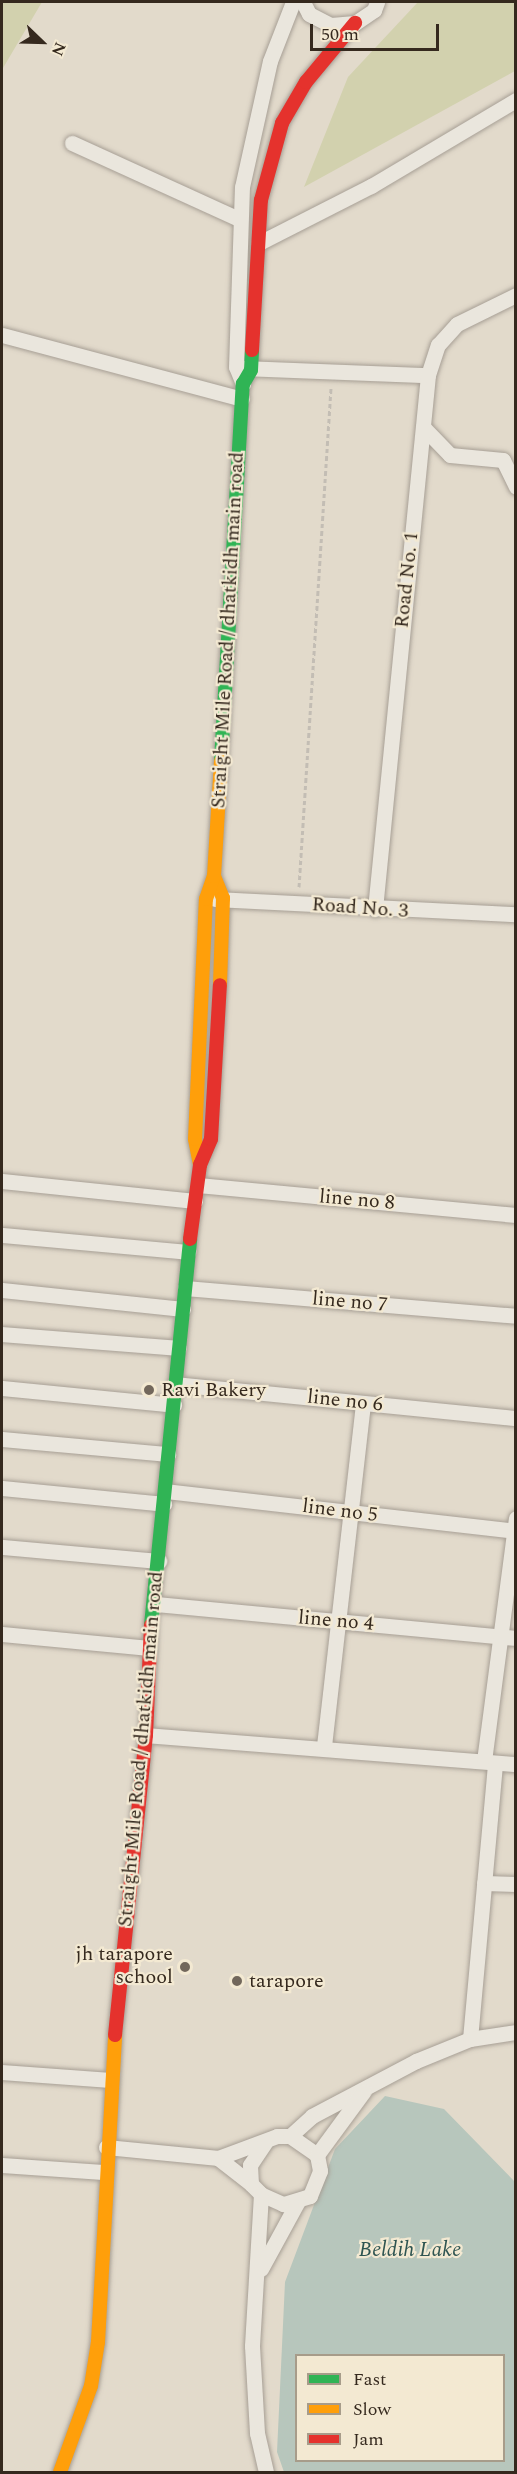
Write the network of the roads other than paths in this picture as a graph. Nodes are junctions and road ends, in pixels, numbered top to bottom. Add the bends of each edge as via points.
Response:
1 (293, 2) edge
2 (303, 2) edge
3 (378, 2) edge
4 (355, 23) junction
5 (516, 100) edge
6 (72, 142) dead end
7 (239, 219) junction
8 (259, 243) junction
9 (516, 295) edge
10 (2, 335) edge
11 (243, 368) junction
12 (428, 375) junction
13 (242, 391) junction
14 (423, 427) junction
15 (516, 487) edge
16 (214, 876) junction
17 (223, 898) junction
18 (206, 899) junction
19 (375, 909) junction
20 (516, 914) edge
21 (200, 1165) junction
22 (2, 1181) edge
23 (198, 1185) junction
24 (195, 1201) junction
25 (516, 1215) edge
26 (2, 1235) edge
27 (188, 1251) junction
28 (186, 1288) junction
29 (2, 1290) edge
30 (183, 1309) junction
31 (516, 1316) edge
32 (2, 1334) edge
33 (178, 1348) junction
34 (174, 1384) junction
35 (2, 1388) edge
36 (363, 1403) junction
37 (174, 1406) junction
38 (516, 1418) edge
39 (2, 1439) edge
40 (168, 1454) junction
41 (2, 1488) edge
42 (164, 1498) junction
43 (349, 1512) junction
44 (515, 1527) edge
45 (2, 1547) edge
46 (159, 1561) junction
47 (156, 1604) junction
48 (338, 1621) junction
49 (2, 1634) edge
50 (508, 1637) edge
51 (149, 1648) junction
52 (146, 1735) junction
53 (324, 1746) junction
54 (490, 1762) junction
55 (516, 1764) edge
56 (484, 1883) junction
57 (516, 1884) edge
58 (516, 2032) edge
59 (470, 2039) junction
60 (2, 2072) edge
61 (110, 2080) junction
62 (366, 2089) junction
63 (290, 2136) junction
64 (265, 2143) junction
65 (106, 2147) junction
66 (317, 2155) junction
67 (218, 2158) junction
68 (2, 2165) edge
69 (103, 2172) junction
70 (256, 2189) junction
71 (298, 2201) junction
72 (260, 2272) junction
73 (60, 2472) edge
74 (266, 2472) edge

1 - 7 street, Straight Mile Road / dhatkidh main road via 270,61 244,176
2 - 4 street via 309,14 331,25
3 - 4 street via 374,10
4 - 8 street, Straight Mile Road / dhatkidh main road via 306,82 282,123 267,167
5 - 8 street via 370,186
6 - 7 street
7 - 11 street, Straight Mile Road / dhatkidh main road
8 - 11 street, Straight Mile Road / dhatkidh main road
9 - 12 street, Road No. 1 via 457,324 438,345
10 - 13 street
11 - 12 street
11 - 13 street, Straight Mile Road / dhatkidh main road
12 - 14 street, Road No. 1
13 - 16 street, Straight Mile Road / dhatkidh main road
14 - 15 street via 450,455 503,460
14 - 19 street, Road No. 1
16 - 17 street, Straight Mile Road / dhatkidh main road
16 - 18 street, Straight Mile Road / dhatkidh main road
17 - 18 street, Road No. 3
17 - 19 street, Road No. 3
17 - 21 street, Straight Mile Road / dhatkidh main road via 211,1138
18 - 21 street, Straight Mile Road / dhatkidh main road via 195,1139
19 - 20 street, Road No. 3
21 - 23 street, Straight Mile Road / dhatkidh main road
22 - 24 street
23 - 24 street, Straight Mile Road / dhatkidh main road
23 - 25 street, line no 8
24 - 27 street, Straight Mile Road / dhatkidh main road
26 - 27 street
27 - 28 street, Straight Mile Road / dhatkidh main road
28 - 30 street, Straight Mile Road / dhatkidh main road
28 - 31 street, line no 7
29 - 30 street
30 - 33 street, Straight Mile Road / dhatkidh main road
32 - 33 street
33 - 34 street, Straight Mile Road / dhatkidh main road
34 - 36 street, line no 6
34 - 37 street, Straight Mile Road / dhatkidh main road
35 - 37 street
36 - 38 street, line no 6
36 - 43 street
37 - 40 street, Straight Mile Road / dhatkidh main road
39 - 40 street
40 - 42 street, Straight Mile Road / dhatkidh main road
41 - 42 street, line no 5
42 - 43 street, line no 5
42 - 46 street, Straight Mile Road / dhatkidh main road
43 - 44 street, line no 5
43 - 48 street
44 - 50 street
45 - 46 street
46 - 47 street, Straight Mile Road / dhatkidh main road
47 - 48 street, line no 4
47 - 51 street, Straight Mile Road / dhatkidh main road
48 - 50 street, line no 4
48 - 53 street
49 - 51 street
50 - 54 street
51 - 52 street, Straight Mile Road / dhatkidh main road
52 - 53 street
52 - 61 street, Straight Mile Road / dhatkidh main road
53 - 54 street
54 - 55 street
54 - 56 street
56 - 57 street
56 - 59 street
58 - 59 street
59 - 62 street via 416,2061
60 - 61 street
61 - 65 street, Straight Mile Road / dhatkidh main road
62 - 63 street via 312,2116
62 - 66 street
63 - 64 street via 277,2136
63 - 66 street
64 - 67 street
64 - 70 street via 250,2165
65 - 67 street
65 - 69 street, Straight Mile Road / dhatkidh main road
66 - 71 street via 320,2170 310,2196
67 - 70 street
68 - 69 street
69 - 73 street, Straight Mile Road / dhatkidh main road via 98,2342 91,2386
70 - 71 street via 282,2204
70 - 72 street
71 - 72 street
72 - 74 street via 252,2346 257,2433

